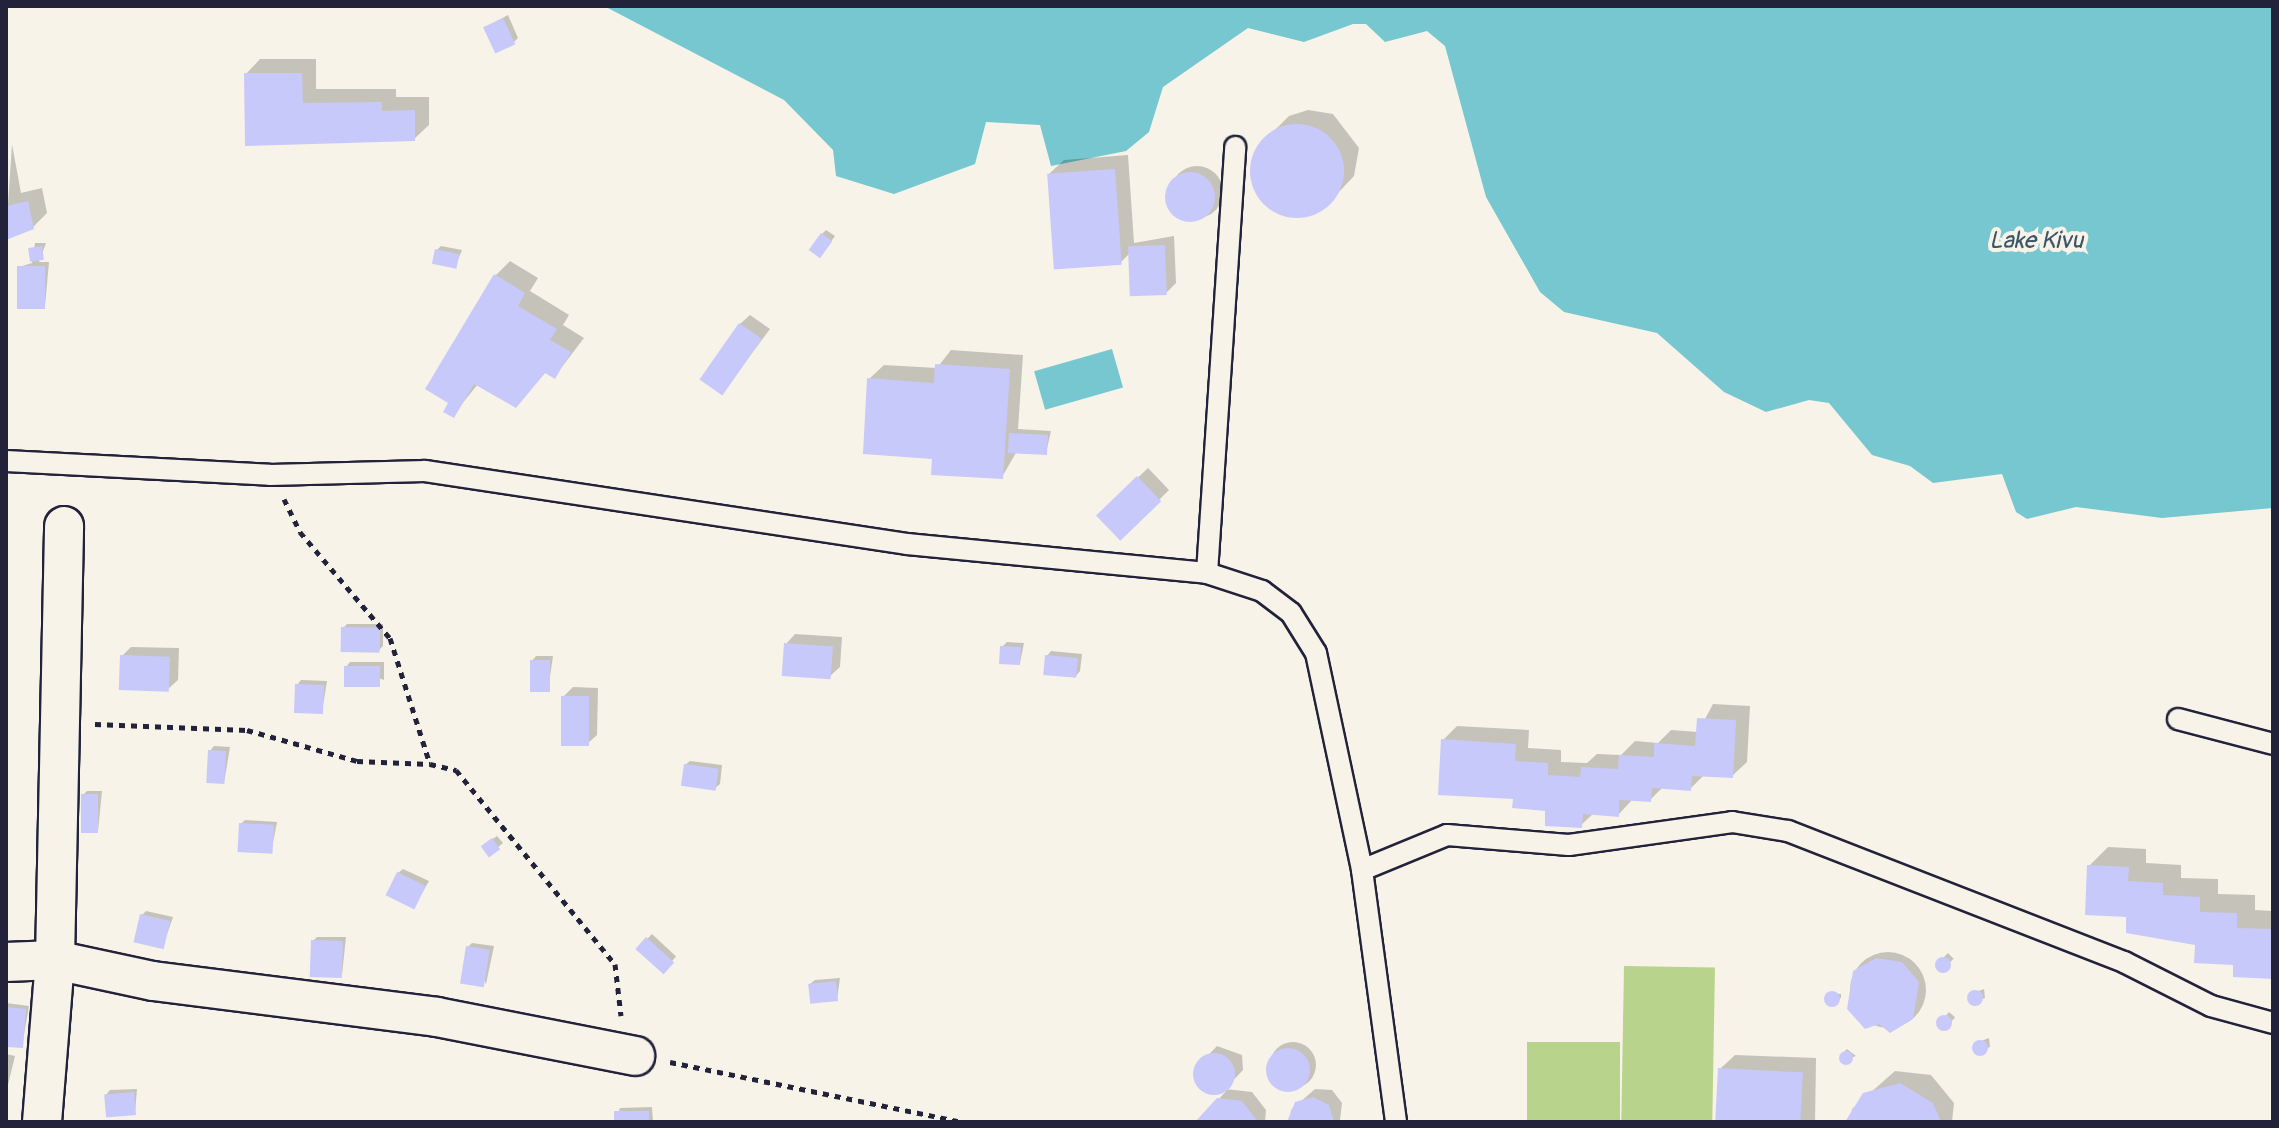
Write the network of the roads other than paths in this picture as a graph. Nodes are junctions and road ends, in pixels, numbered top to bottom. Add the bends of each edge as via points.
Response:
1 (1235, 147) dead end
2 (6, 461) edge
3 (64, 526) dead end
4 (1207, 573) junction
5 (2178, 719) dead end
6 (2273, 744) edge
7 (1362, 870) junction
8 (55, 960) junction
9 (6, 962) edge
10 (2273, 1023) edge
11 (635, 1056) road end
12 (42, 1122) edge
13 (1396, 1122) edge

1 - 4 lane
2 - 4 lane via 270,475 425,471 907,544
3 - 8 street via 55,723
4 - 7 lane via 1262,591 1291,613 1316,653
5 - 6 lane
7 - 10 lane via 1447,835 1544,846 1732,822 1788,831 2124,962 2211,1006
7 - 13 lane
8 - 9 street
8 - 11 street via 153,981 437,1017
8 - 12 street

